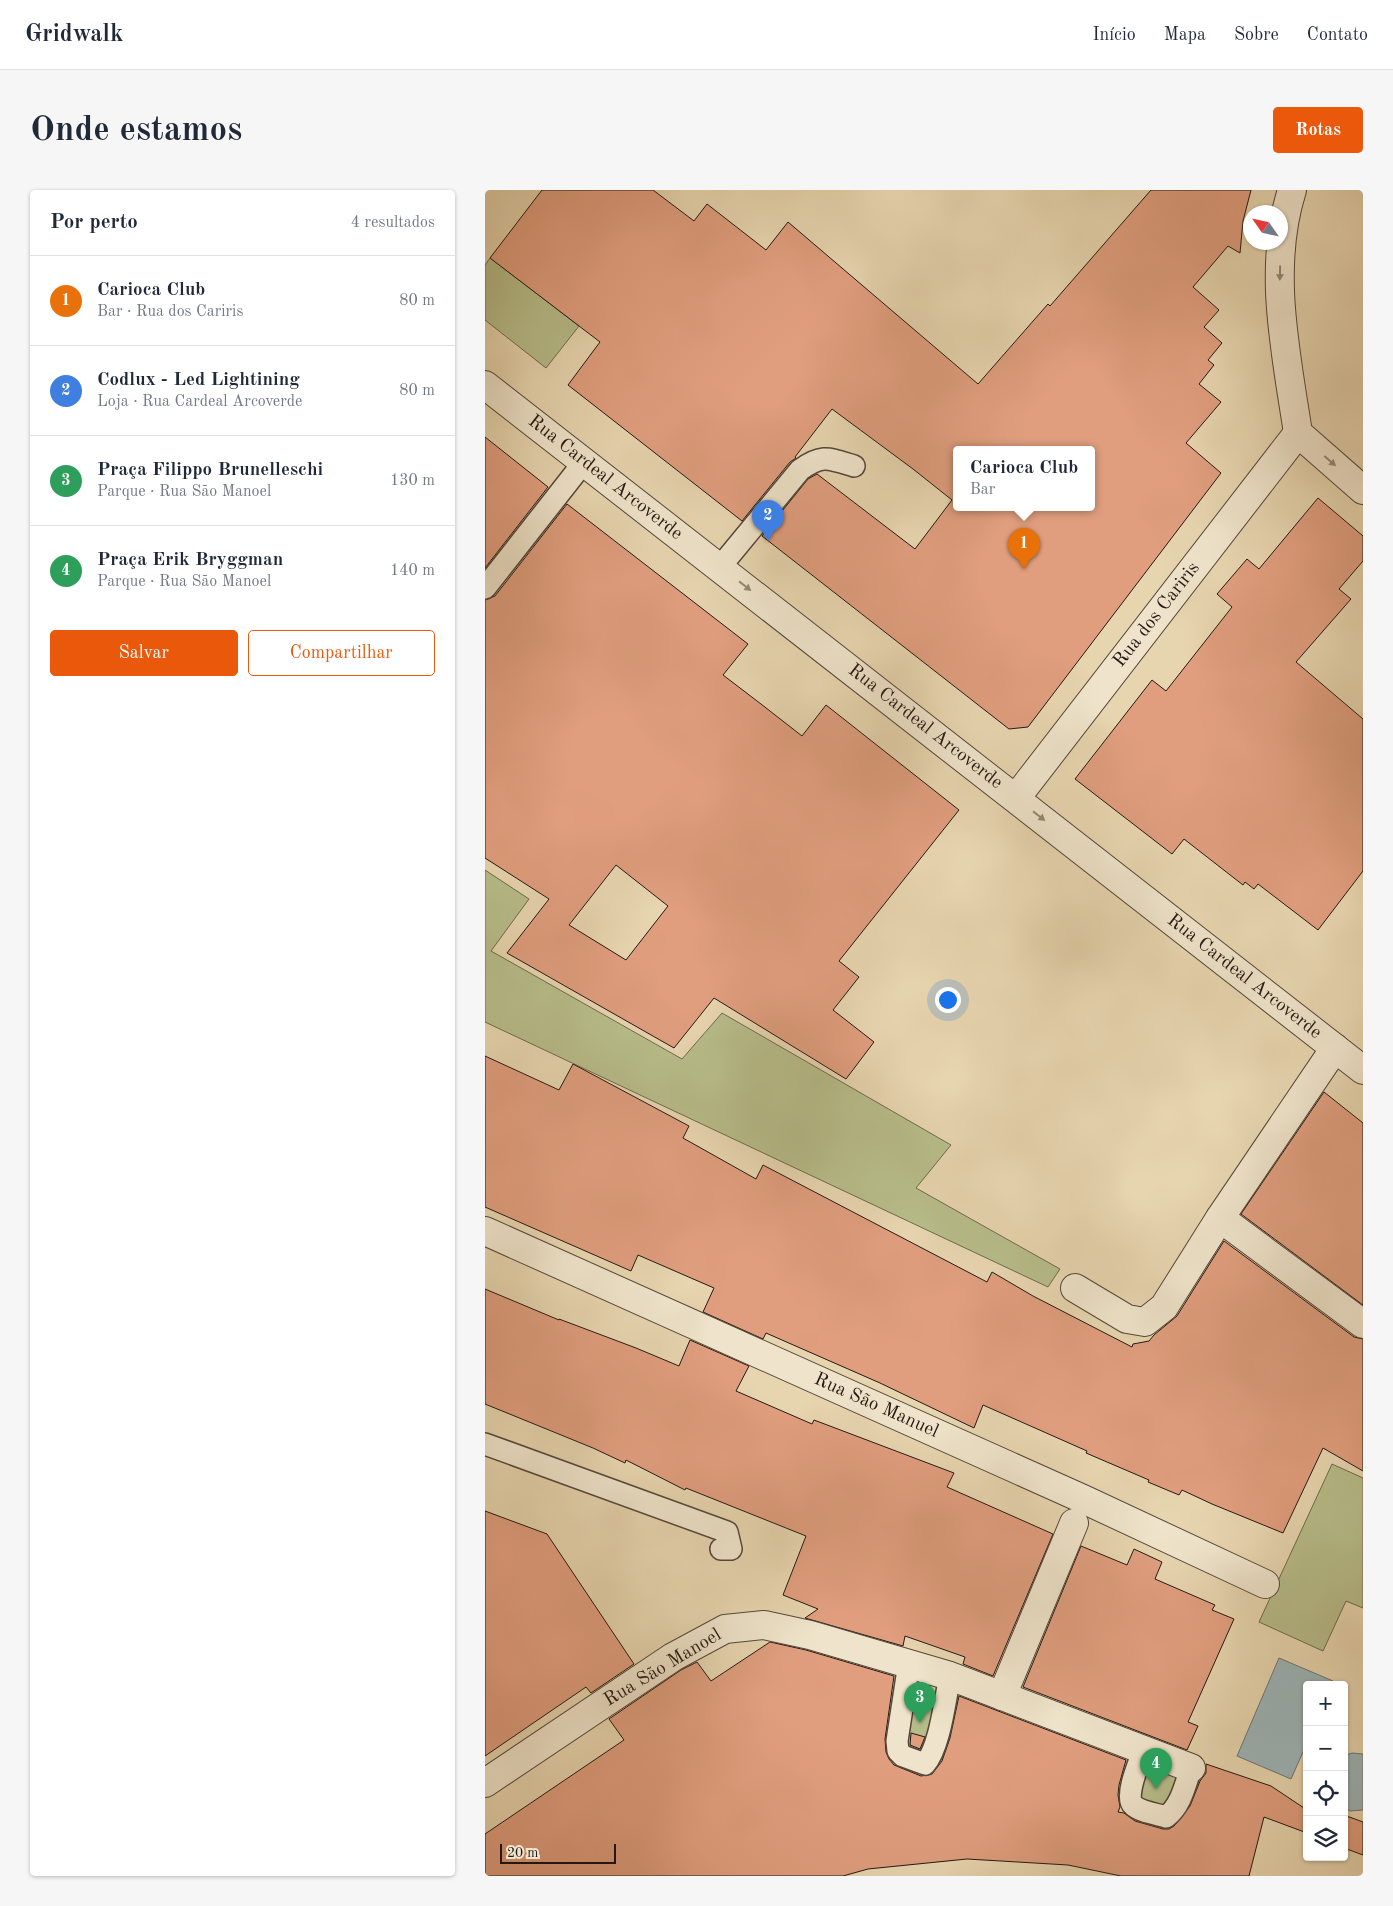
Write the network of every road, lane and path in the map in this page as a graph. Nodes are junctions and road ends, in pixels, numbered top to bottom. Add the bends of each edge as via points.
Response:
1 (1292, 190) edge
2 (485, 385) edge
3 (1298, 433) junction
4 (584, 462) junction
5 (854, 466) dead end
6 (1363, 490) edge
7 (720, 567) junction
8 (485, 588) edge
9 (1016, 798) junction
10 (1335, 1048) junction
11 (1363, 1070) edge
12 (1219, 1218) junction
13 (485, 1230) edge
14 (1075, 1288) dead end
15 (1363, 1324) edge
16 (485, 1444) edge
17 (1074, 1523) dead end
18 (721, 1549) dead end
19 (1265, 1584) dead end
20 (909, 1663) junction
21 (950, 1676) junction
22 (1002, 1696) junction
23 (1144, 1749) junction
24 (1191, 1768) joint
25 (485, 1783) edge

1 -> 3 street via 1286,209 1280,258 1279,308
2 - 4 street, Rua Cardeal Arcoverde
3 -> 6 street
3 - 9 street, Rua dos Cariris
4 - 7 street, Rua Cardeal Arcoverde
4 - 8 lane
5 - 7 lane via 833,459 815,459 800,470
7 -> 9 street, Rua Cardeal Arcoverde
9 -> 10 street, Rua Cardeal Arcoverde
10 - 11 street, Rua Cardeal Arcoverde
10 - 12 street
12 - 14 street via 1164,1307 1145,1322 1127,1320
12 - 15 street
13 - 19 street, Rua São Manuel
16 - 18 lane via 727,1532 731,1549
17 - 22 street
20 - 21 street, Rua São Manoel
20 - 21 lane via 898,1752 925,1764 935,1746
20 - 25 street, Rua São Manoel via 764,1625 725,1629 673,1657
21 - 22 street, Rua São Manoel
22 - 23 street, Rua São Manoel
23 - 24 street, Rua São Manoel
23 - 24 lane via 1130,1799 1133,1805 1143,1810 1166,1817 1172,1812

